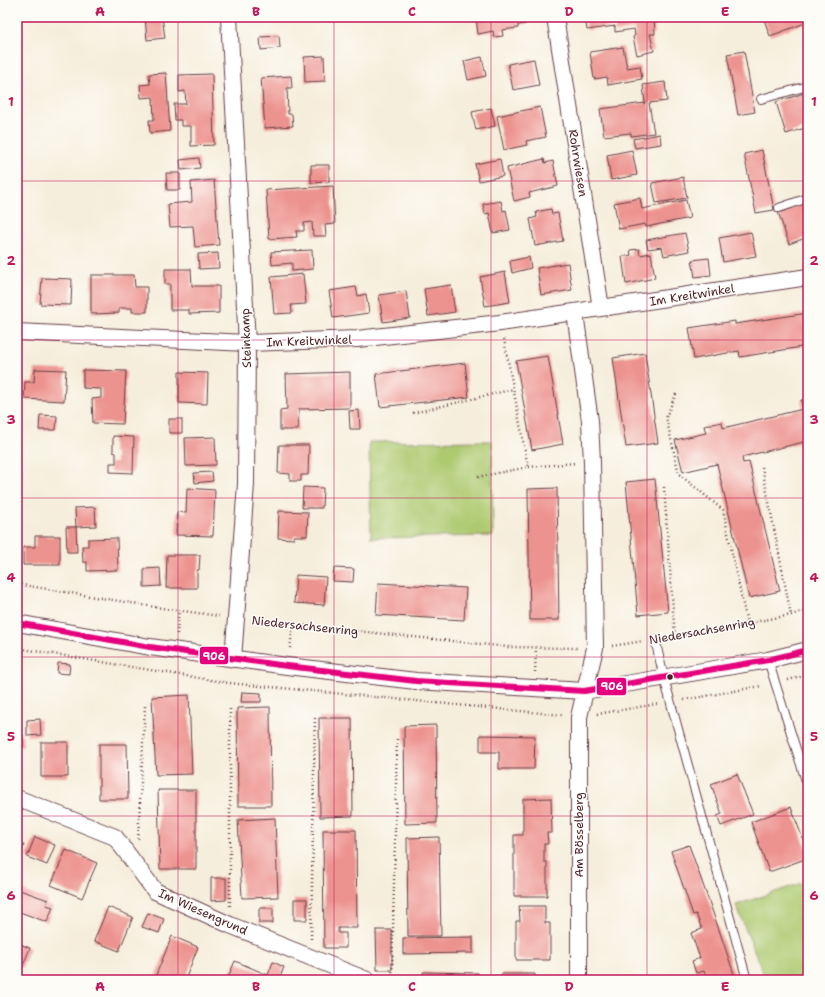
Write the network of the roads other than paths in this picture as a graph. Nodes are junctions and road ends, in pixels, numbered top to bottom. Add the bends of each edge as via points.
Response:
1 (229, 17) edge
2 (555, 17) edge
3 (808, 86) edge
4 (762, 99) dead end
5 (808, 198) edge
6 (779, 208) dead end
7 (808, 277) edge
8 (601, 308) junction
9 (576, 313) junction
10 (17, 332) edge
11 (247, 343) junction
12 (17, 623) edge
13 (655, 639) road end
14 (808, 650) edge
15 (233, 659) junction
16 (768, 660) junction
17 (664, 678) junction
18 (584, 691) junction
19 (808, 787) edge
20 (17, 798) edge
21 (367, 980) edge
22 (579, 980) edge
23 (747, 980) edge

1 - 11 street, Steinkamp
2 - 8 street, Rohrwiesen
3 - 4 lane
5 - 6 lane
7 - 8 street, Im Kreitwinkel
8 - 9 street, Im Kreitwinkel
9 - 11 street, Im Kreitwinkel via 357,339
9 - 18 street via 590,421 592,462 595,648
10 - 11 street, Im Kreitwinkel
11 - 15 street, Steinkamp via 246,484
12 - 15 street
13 - 17 lane
14 - 16 street
15 - 18 street via 416,681
16 - 17 street
16 - 19 lane
17 - 18 street
17 - 23 lane
18 - 22 street, Am Bösselberg via 580,717
20 - 21 street, Im Wiesengrund via 115,837 155,891 230,925

